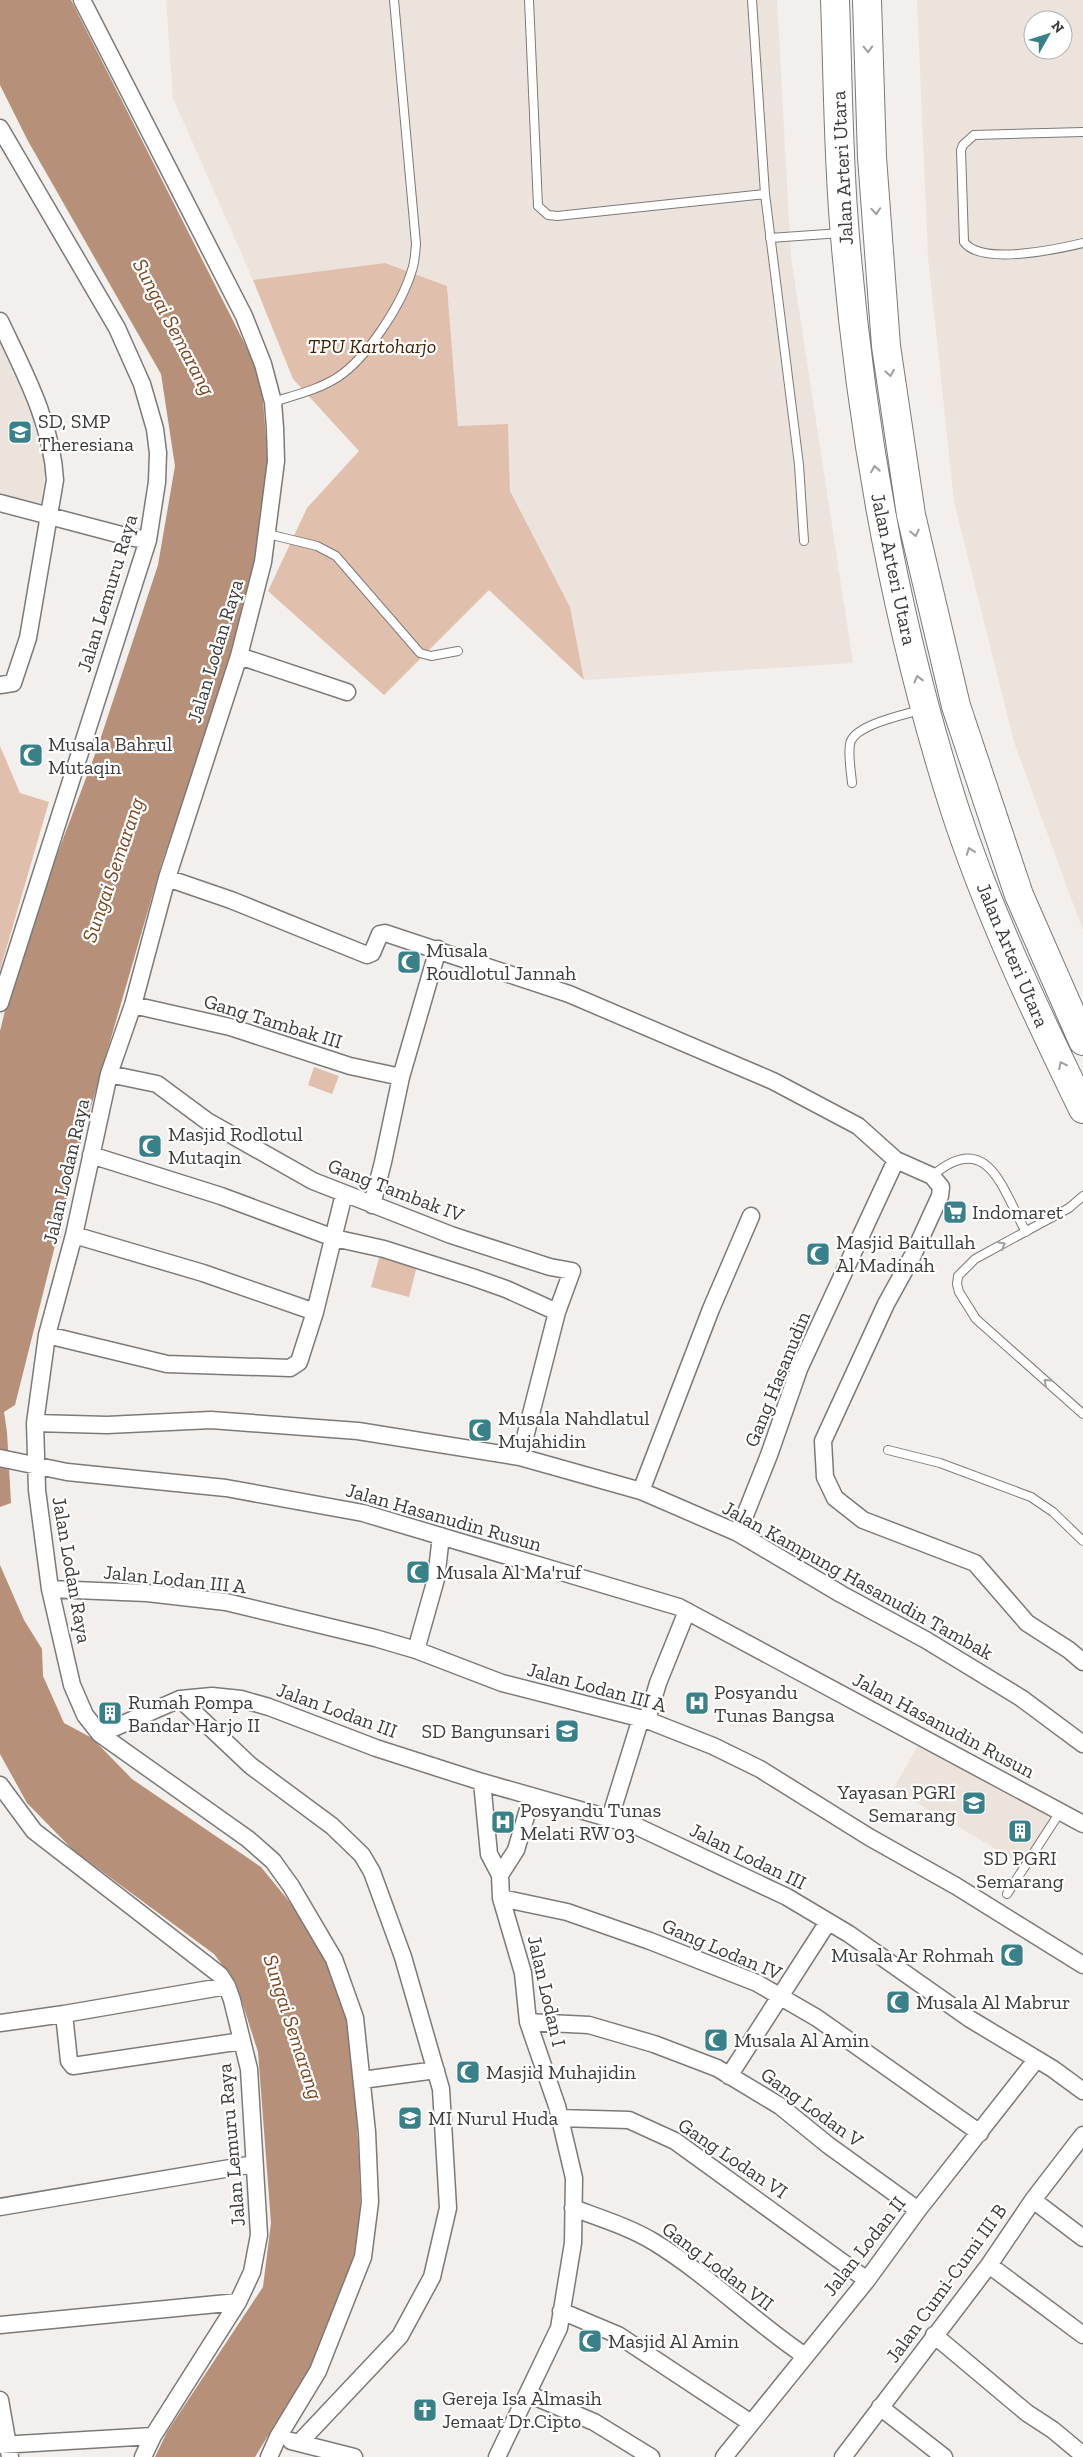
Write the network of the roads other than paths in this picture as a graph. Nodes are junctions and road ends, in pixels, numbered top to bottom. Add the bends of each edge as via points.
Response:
1 (82, 0) edge
2 (394, 0) edge
3 (529, 0) edge
4 (752, 0) edge
5 (835, 0) edge
6 (867, 0) edge
7 (0, 128) edge
8 (1083, 132) edge
9 (765, 194) junction
10 (836, 234) junction
11 (770, 238) junction
12 (1083, 243) edge
13 (0, 321) edge
14 (273, 402) junction
15 (0, 504) edge
16 (51, 515) junction
17 (268, 534) junction
18 (148, 540) junction
19 (804, 541) dead end
20 (458, 651) dead end
21 (239, 656) junction
22 (0, 685) edge
23 (347, 692) dead end
24 (912, 712) junction
25 (852, 783) dead end
26 (167, 878) junction
27 (438, 949) junction
28 (0, 1003) edge
29 (133, 1005) junction
30 (1083, 1041) edge
31 (109, 1074) junction
32 (401, 1077) junction
33 (1083, 1109) edge
34 (91, 1155) junction
35 (896, 1160) junction
36 (932, 1176) junction
37 (344, 1194) junction
38 (1083, 1196) edge
39 (372, 1205) junction
40 (752, 1216) dead end
41 (1026, 1232) junction
42 (74, 1234) junction
43 (334, 1238) junction
44 (314, 1312) junction
45 (557, 1312) junction
46 (47, 1335) junction
47 (1083, 1414) edge
48 (35, 1423) junction
49 (888, 1450) dead end
50 (520, 1457) junction
51 (0, 1458) edge
52 (29, 1464) junction
53 (641, 1491) junction
54 (738, 1533) junction
55 (442, 1536) junction
56 (1083, 1541) edge
57 (50, 1589) junction
58 (687, 1611) junction
59 (416, 1650) junction
60 (1083, 1662) edge
61 (180, 1699) junction
62 (644, 1719) junction
63 (100, 1734) junction
64 (1083, 1744) edge
65 (482, 1782) junction
66 (0, 1785) edge
67 (532, 1796) junction
68 (1060, 1812) junction
69 (610, 1818) junction
70 (1083, 1824) edge
71 (500, 1875) junction
72 (1006, 1894) dead end
73 (501, 1898) junction
74 (828, 1922) junction
75 (1083, 1965) edge
76 (227, 1986) junction
77 (780, 1996) junction
78 (64, 2014) junction
79 (528, 2022) junction
80 (0, 2024) edge
81 (242, 2041) junction
82 (1036, 2060) junction
83 (436, 2070) junction
84 (729, 2076) junction
85 (362, 2080) junction
86 (1083, 2091) edge
87 (558, 2118) junction
88 (980, 2133) junction
89 (1081, 2141) edge
90 (254, 2164) junction
91 (1033, 2200) junction
92 (0, 2207) edge
93 (573, 2208) junction
94 (918, 2210) junction
95 (1083, 2238) edge
96 (989, 2265) junction
97 (867, 2280) junction
98 (238, 2302) junction
99 (561, 2311) junction
100 (0, 2325) edge
101 (934, 2335) junction
102 (1083, 2335) edge
103 (805, 2356) junction
104 (528, 2394) junction
105 (0, 2400) edge
106 (880, 2407) junction
107 (751, 2423) junction
108 (153, 2436) junction
109 (278, 2437) junction
110 (299, 2442) junction
111 (6, 2449) edge
112 (1083, 2455) edge
113 (143, 2457) edge
114 (269, 2457) edge
115 (354, 2457) edge
116 (497, 2457) edge
117 (651, 2457) edge
118 (724, 2457) edge
119 (843, 2457) edge
120 (944, 2457) edge

1 - 14 street, Jalan Lodan Raya via 231,286 258,349
2 - 14 lane via 416,244 412,270 398,302 351,367 324,385
3 - 9 lane via 538,206 544,213 557,216
4 - 9 lane
5 - 10 highway, Jalan Arteri Utara
6 -> 30 highway, Jalan Arteri Utara via 872,157 886,346 911,515 956,706 1019,895
7 - 18 street, Jalan Lemuru Raya via 117,328 142,384 158,453
8 - 12 lane via 974,135 961,150 964,242 971,250 1036,254
9 - 11 lane
10 - 11 lane
24 -> 10 highway, Jalan Arteri Utara
11 - 19 lane via 799,466
13 - 16 street via 44,418 54,466
14 - 17 street, Jalan Lodan Raya via 276,461
15 - 16 street
16 - 18 street
16 - 22 street via 23,656 13,683
17 - 20 lane via 317,546 336,556 420,653 431,656
17 - 21 street, Jalan Lodan Raya
18 - 28 street, Jalan Lemuru Raya
21 - 23 street
21 - 26 street, Jalan Lodan Raya
24 - 25 lane via 855,734 850,743
33 -> 24 highway, Jalan Arteri Utara via 1000,935 955,809
26 - 27 street via 368,955 382,932
26 - 29 street, Jalan Lodan Raya
27 - 32 street
27 - 35 street via 569,994 773,1081 858,1126
29 - 31 street, Jalan Lodan Raya
29 - 32 street, Gang Tambak III via 230,1027 350,1066
31 - 34 street, Jalan Lodan Raya
31 - 37 street, Gang Tambak IV via 157,1084 207,1120 313,1182
32 - 39 street
34 - 42 street, Jalan Lodan Raya
34 - 43 street via 221,1196
35 - 36 street
35 - 54 street, Gang Hasanudin via 799,1369
36 - 41 lane via 950,1161 976,1158 988,1165
36 - 60 street via 941,1187 940,1196 823,1440 826,1477 836,1498 863,1520 975,1563 1027,1624
37 - 39 street, Gang Tambak IV
37 - 43 street
38 - 41 lane via 1069,1208
39 - 45 street, Gang Tambak IV via 451,1235 572,1271
40 - 53 street via 711,1309
47 -> 41 lane via 976,1319 959,1292 958,1276 975,1259
42 - 44 street via 203,1273
42 - 46 street, Jalan Lodan Raya
43 - 44 street
43 - 45 street via 384,1249 472,1277
44 - 46 street via 300,1362 290,1368 167,1364
45 - 50 street
46 - 48 street, Jalan Lodan Raya
48 - 50 street, Jalan Kampung Hasanudin Tambak via 107,1425 211,1420 288,1424 358,1431
48 - 52 street, Jalan Lodan Raya
49 - 56 lane via 940,1463 1032,1497
50 - 53 street, Jalan Kampung Hasanudin Tambak
51 - 52 street, Jalan Hasanudin Rusun
52 - 55 street, Jalan Hasanudin Rusun via 67,1472 226,1488 363,1513
52 - 57 street, Jalan Lodan Raya
53 - 54 street, Jalan Kampung Hasanudin Tambak
54 - 64 street, Jalan Kampung Hasanudin Tambak via 958,1659 1021,1698
55 - 58 street, Jalan Hasanudin Rusun
55 - 59 street via 436,1579
57 - 59 street, Jalan Lodan III A via 147,1593 226,1602
57 - 63 street, Jalan Lodan Raya via 72,1684 85,1715
58 - 62 street
58 - 68 street, Jalan Hasanudin Rusun
59 - 62 street, Jalan Lodan III A via 502,1683
61 - 63 street, Jalan Lodan III
61 - 65 street, Jalan Lodan III via 212,1696 260,1704 376,1748
61 - 83 street via 227,1746 332,1826 362,1855 372,1872 403,1957
62 - 69 street
62 - 75 street, Jalan Lodan III A via 714,1746 760,1769
63 - 85 street, Jalan Lodan Raya via 248,1839 272,1861 291,1886 334,1959 355,2018
65 - 67 street, Jalan Lodan III
65 - 71 street, Jalan Lodan I via 489,1854
66 - 76 street, Jalan Lemuru Raya via 34,1831 220,1976
67 - 69 street, Jalan Lodan III
67 - 71 street via 516,1850
68 - 70 street, Jalan Hasanudin Rusun
68 - 72 lane
69 - 74 street, Jalan Lodan III via 701,1855 787,1897
71 - 73 street, Jalan Lodan I
73 - 77 street, Gang Lodan IV via 576,1915 757,1983
73 - 79 street, Jalan Lodan I via 523,1973
74 - 77 street
74 - 82 street, Jalan Lodan III
76 - 78 street
76 - 81 street, Jalan Lemuru Raya
77 - 84 street
77 - 88 street, Gang Lodan IV via 817,2018
78 - 80 street
78 - 81 street via 69,2062 73,2066
79 - 84 street, Gang Lodan V via 589,2025 654,2044 717,2068
79 - 87 street, Jalan Lodan I
81 - 90 street, Jalan Lemuru Raya via 249,2069
82 - 86 street, Jalan Lodan III
82 - 88 street, Jalan Lodan II
83 - 85 street
83 - 110 street via 441,2088 448,2208 432,2278 400,2336
84 - 94 street, Gang Lodan V via 780,2106
85 - 109 street, Jalan Lodan Raya via 370,2202 363,2257 318,2371
87 - 93 street, Jalan Lodan I via 574,2178
87 - 97 street, Gang Lodan VI via 629,2120 675,2141
88 - 94 street, Jalan Lodan II
89 - 91 street, Jalan Cumi-Cumi III B
90 - 92 street
90 - 98 street, Jalan Lemuru Raya via 259,2235 252,2272
91 - 95 street
91 - 96 street, Jalan Cumi-Cumi III B
93 - 99 street, Jalan Lodan I via 573,2243
93 - 103 street, Gang Lodan VII via 654,2242 773,2335
94 - 97 street, Jalan Lodan II
96 - 101 street, Jalan Cumi-Cumi III B
96 - 102 street
97 - 103 street, Jalan Lodan II
98 - 100 street
98 - 108 street, Jalan Lemuru Raya
99 - 104 street, Jalan Lodan I via 559,2328
99 - 107 street via 618,2335
101 - 106 street, Jalan Cumi-Cumi III B
101 - 112 street via 1026,2413
103 - 107 street, Jalan Lodan II
104 - 116 street, Jalan Lodan I
104 - 117 street via 594,2422
105 - 111 street
106 - 119 street, Jalan Cumi-Cumi III B
106 - 120 street
107 - 118 street, Jalan Lodan II
108 - 111 street
108 - 113 street, Jalan Lemuru Raya
109 - 110 street
109 - 114 street, Jalan Lodan Raya
110 - 115 street

